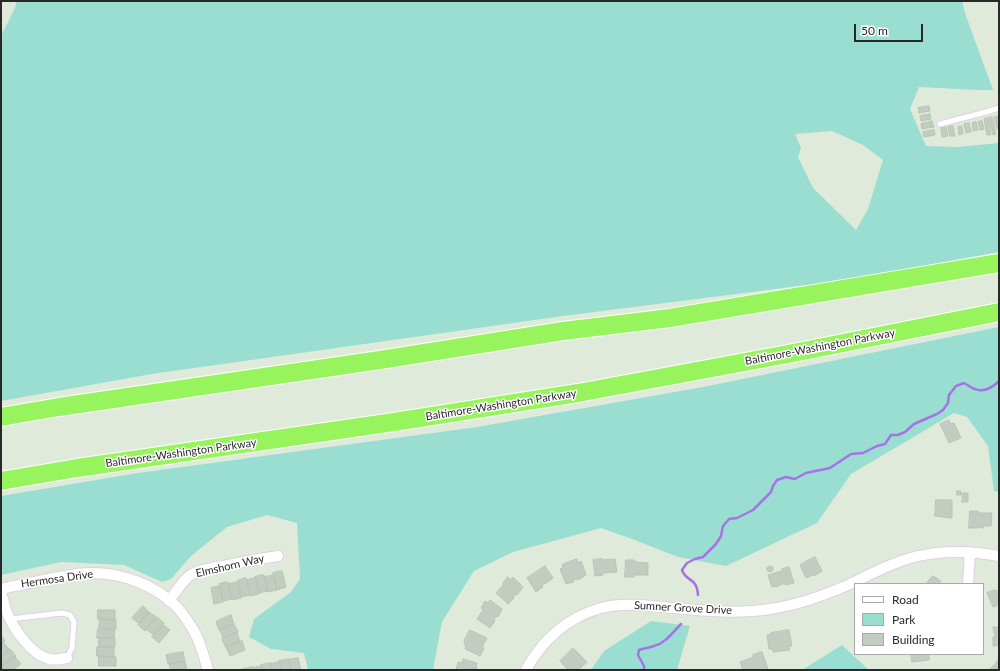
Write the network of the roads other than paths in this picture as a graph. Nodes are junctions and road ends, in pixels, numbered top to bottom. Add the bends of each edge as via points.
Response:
1 (999, 108) edge
2 (940, 124) dead end
3 (999, 263) edge
4 (999, 312) edge
5 (1, 417) edge
6 (1, 481) edge
7 (970, 552) junction
8 (278, 556) dead end
9 (999, 556) edge
10 (968, 583) edge
11 (1, 589) edge
12 (1, 592) edge
13 (169, 601) junction
14 (10, 620) junction
15 (68, 658) joint
16 (208, 670) edge
17 (526, 670) edge

1 - 2 lane
3 - 5 highway via 670,318 563,331
4 - 6 highway, Baltimore-Washington Parkway via 578,393
7 - 9 street, Sumner Grove Drive
7 - 10 street
7 - 17 street, Sumner Grove Drive via 917,556 826,594 789,606 770,609 715,612 635,605 602,608 560,629 539,649
8 - 13 street, Elmshorn Way via 194,573 185,580
11 - 13 street, Hermosa Drive via 67,576 110,574 143,583
12 - 14 street
13 - 16 street, Hermosa Drive via 186,618 200,644
14 - 15 street via 26,644 34,651 49,659
14 - 15 lane via 62,613 70,615 74,622 72,648

